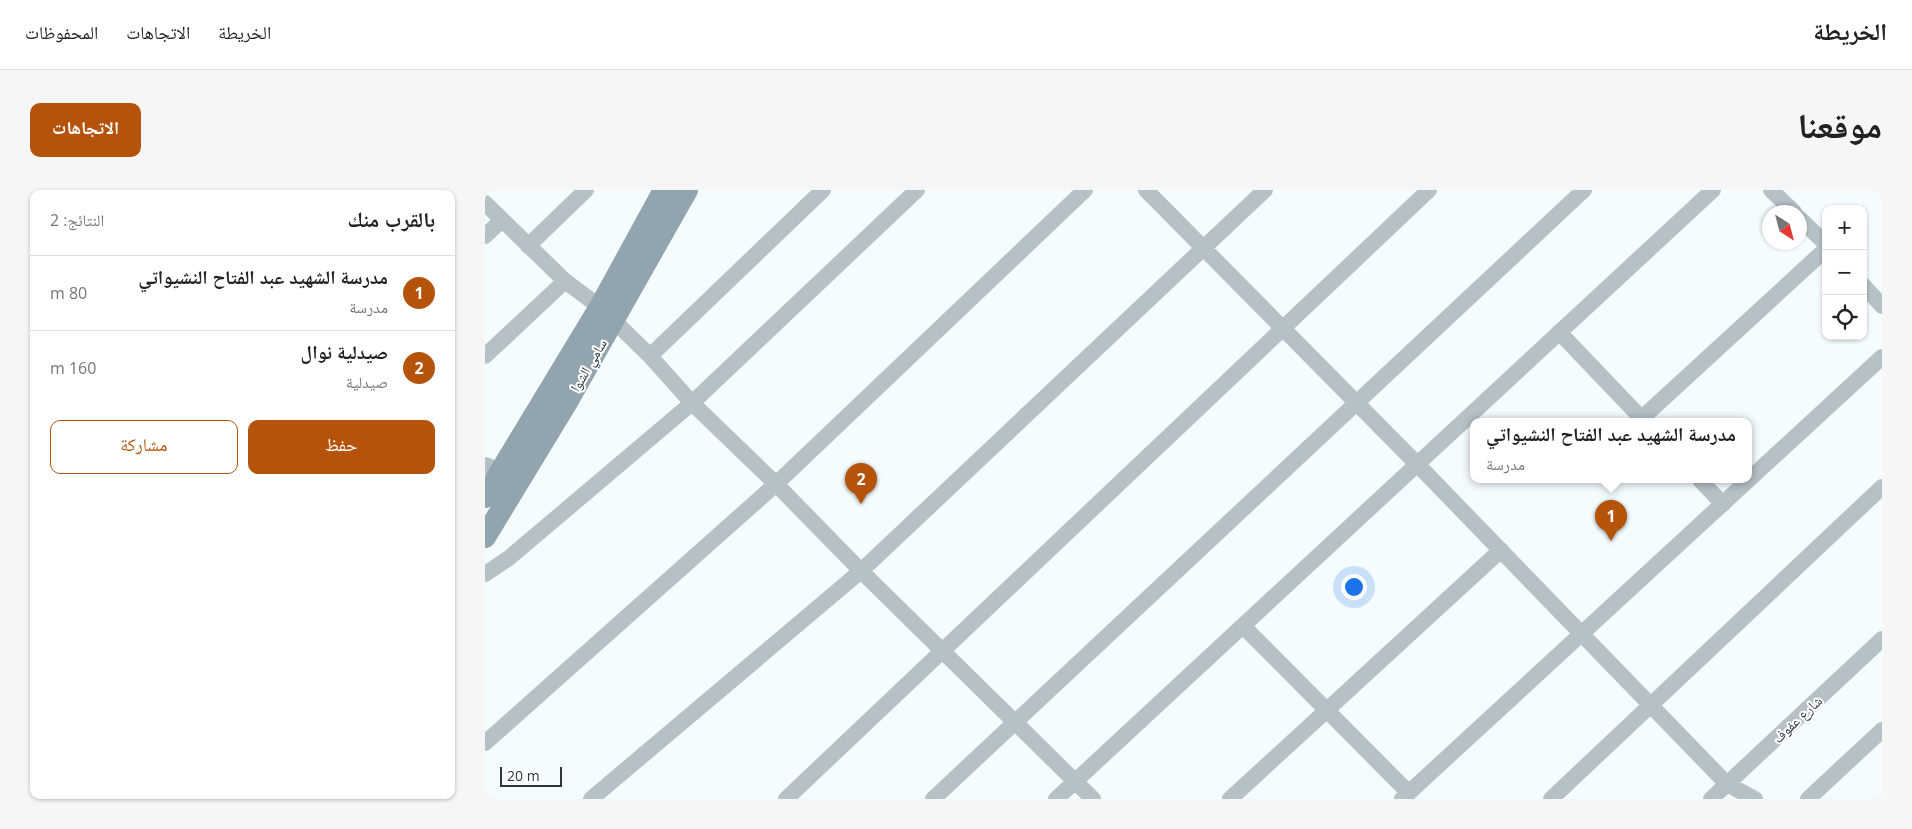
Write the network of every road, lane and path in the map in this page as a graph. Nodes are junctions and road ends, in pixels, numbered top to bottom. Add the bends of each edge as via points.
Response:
1 (586, 190) edge
2 (664, 190) edge
3 (687, 190) edge
4 (823, 190) edge
5 (917, 190) edge
6 (1085, 190) edge
7 (1147, 190) edge
8 (1265, 190) edge
9 (1429, 190) edge
10 (1584, 190) edge
11 (1713, 190) edge
12 (1771, 190) edge
13 (485, 203) edge
14 (1787, 205) edge
15 (502, 220) junction
16 (1807, 226) edge
17 (485, 236) edge
18 (1822, 240) edge
19 (529, 246) junction
20 (1203, 248) junction
21 (1825, 250) edge
22 (565, 281) junction
23 (1867, 289) edge
24 (1882, 306) edge
25 (607, 313) junction
26 (1282, 329) junction
27 (1559, 332) junction
28 (485, 356) edge
29 (650, 356) junction
30 (1882, 357) edge
31 (691, 403) junction
32 (1356, 403) junction
33 (1641, 418) edge
34 (1645, 418) edge
35 (1417, 464) junction
36 (493, 468) edge
37 (1752, 477) edge
38 (1703, 483) edge
39 (1746, 483) edge
40 (776, 484) junction
41 (1882, 487) edge
42 (485, 497) edge
43 (1723, 504) junction
44 (485, 537) edge
45 (1501, 550) junction
46 (861, 571) junction
47 (485, 574) edge
48 (1243, 626) junction
49 (1582, 634) junction
50 (1882, 639) edge
51 (942, 652) junction
52 (1652, 705) junction
53 (1326, 710) junction
54 (1015, 722) junction
55 (1882, 730) edge
56 (485, 743) edge
57 (1075, 781) junction
58 (1727, 784) junction
59 (1405, 796) edge
60 (591, 799) edge
61 (786, 799) edge
62 (933, 799) edge
63 (1056, 799) edge
64 (1093, 799) edge
65 (1230, 799) edge
66 (1551, 799) edge
67 (1711, 799) edge
68 (1755, 799) edge
69 (1808, 799) edge

1 - 19 street
2 - 25 main road, سامي الشوا
3 - 25 main road, سامي الشوا
4 - 29 street
5 - 31 street
6 - 40 street
7 - 20 street
8 - 20 street
9 - 26 street
10 - 32 street
11 - 27 street
12 - 14 street
13 - 15 street
15 - 17 street
15 - 19 street
16 - 18 street
19 - 22 street
20 - 26 street
20 - 46 street
21 - 34 street
22 - 25 street
22 - 28 street
23 - 24 street
25 - 29 street
25 - 36 main road, سامي الشوا
25 - 44 main road, سامي الشوا via 567,402
26 - 32 street
26 - 51 street
27 - 33 street
27 - 35 street
29 - 31 street
30 - 37 street
31 - 40 street
31 - 47 street via 509,558
32 - 35 street
32 - 54 street
35 - 45 street
35 - 48 street
36 - 42 main road, سامي الشوا
38 - 43 street
39 - 43 street
40 - 46 street
40 - 56 street
41 - 52 street
43 - 49 street
45 - 49 street
45 - 53 street
46 - 51 street
46 - 60 street
48 - 53 street
48 - 57 street
49 - 52 street
49 - 59 street
50 - 58 street, شارع عفوف
51 - 54 street
51 - 61 street
52 - 58 street
52 - 66 street
53 - 59 street
53 - 65 street
54 - 57 street
54 - 62 street
55 - 69 street
57 - 63 street
57 - 64 street
58 - 67 street, شارع عفوف
58 - 68 street

